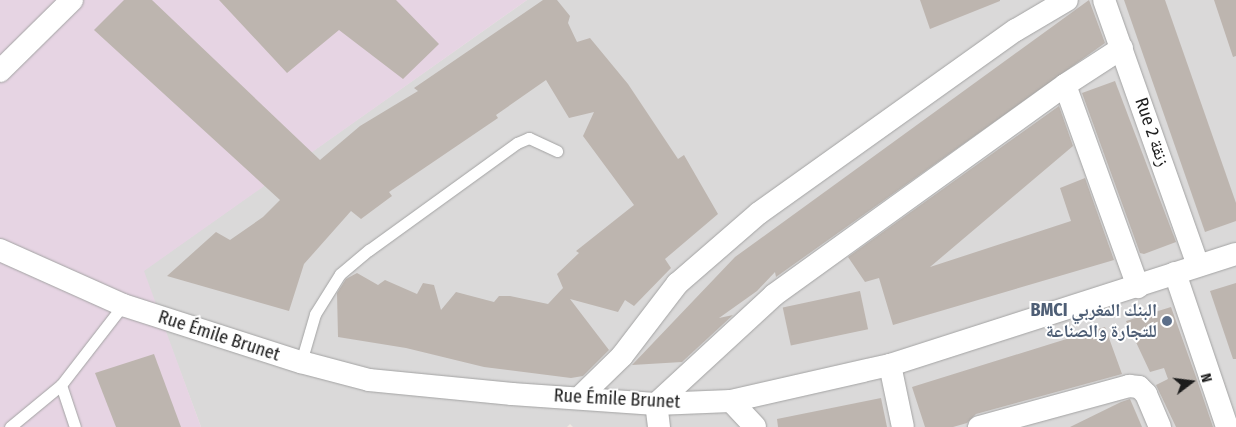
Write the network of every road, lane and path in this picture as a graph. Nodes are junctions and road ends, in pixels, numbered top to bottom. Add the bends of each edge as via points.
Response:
1 (72, 0) edge
2 (1067, 0) edge
3 (1104, 0) edge
4 (1122, 48) junction
5 (0, 71) edge
6 (1065, 85) junction
7 (557, 151) dead end
8 (0, 250) edge
9 (1236, 254) edge
10 (1198, 265) junction
11 (1175, 273) junction
12 (1138, 287) junction
13 (123, 305) junction
14 (301, 362) junction
15 (890, 364) junction
16 (61, 385) junction
17 (580, 398) junction
18 (731, 401) junction
19 (656, 404) junction
20 (10, 427) edge
21 (75, 427) edge
22 (659, 427) edge
23 (755, 427) edge
24 (903, 427) edge
25 (979, 427) edge
26 (1160, 427) edge
27 (1227, 427) edge

1 - 5 street
2 - 17 street via 1016,30 759,213 677,284 622,356
3 - 4 street, Rue 2 زنقة
4 - 6 street
4 - 10 street, Rue 2 زنقة
6 - 12 street
6 - 19 street via 774,295
7 - 14 lane via 529,138 517,143 354,262 340,274 315,314
8 - 13 street, Rue Émile Brunet
9 - 10 street, Rue Émile Brunet
10 - 11 street, Rue Émile Brunet
11 - 12 street, Rue Émile Brunet
11 - 27 street
12 - 15 street, Rue Émile Brunet
13 - 14 street, Rue Émile Brunet
13 - 16 lane
14 - 17 street, Rue Émile Brunet via 370,380
15 - 18 street, Rue Émile Brunet
15 - 24 street
16 - 20 lane
16 - 21 lane
17 - 19 street, Rue Émile Brunet
18 - 19 street, Rue Émile Brunet
18 - 23 street
19 - 22 street
25 - 26 street via 1129,386 1139,387 1146,394

